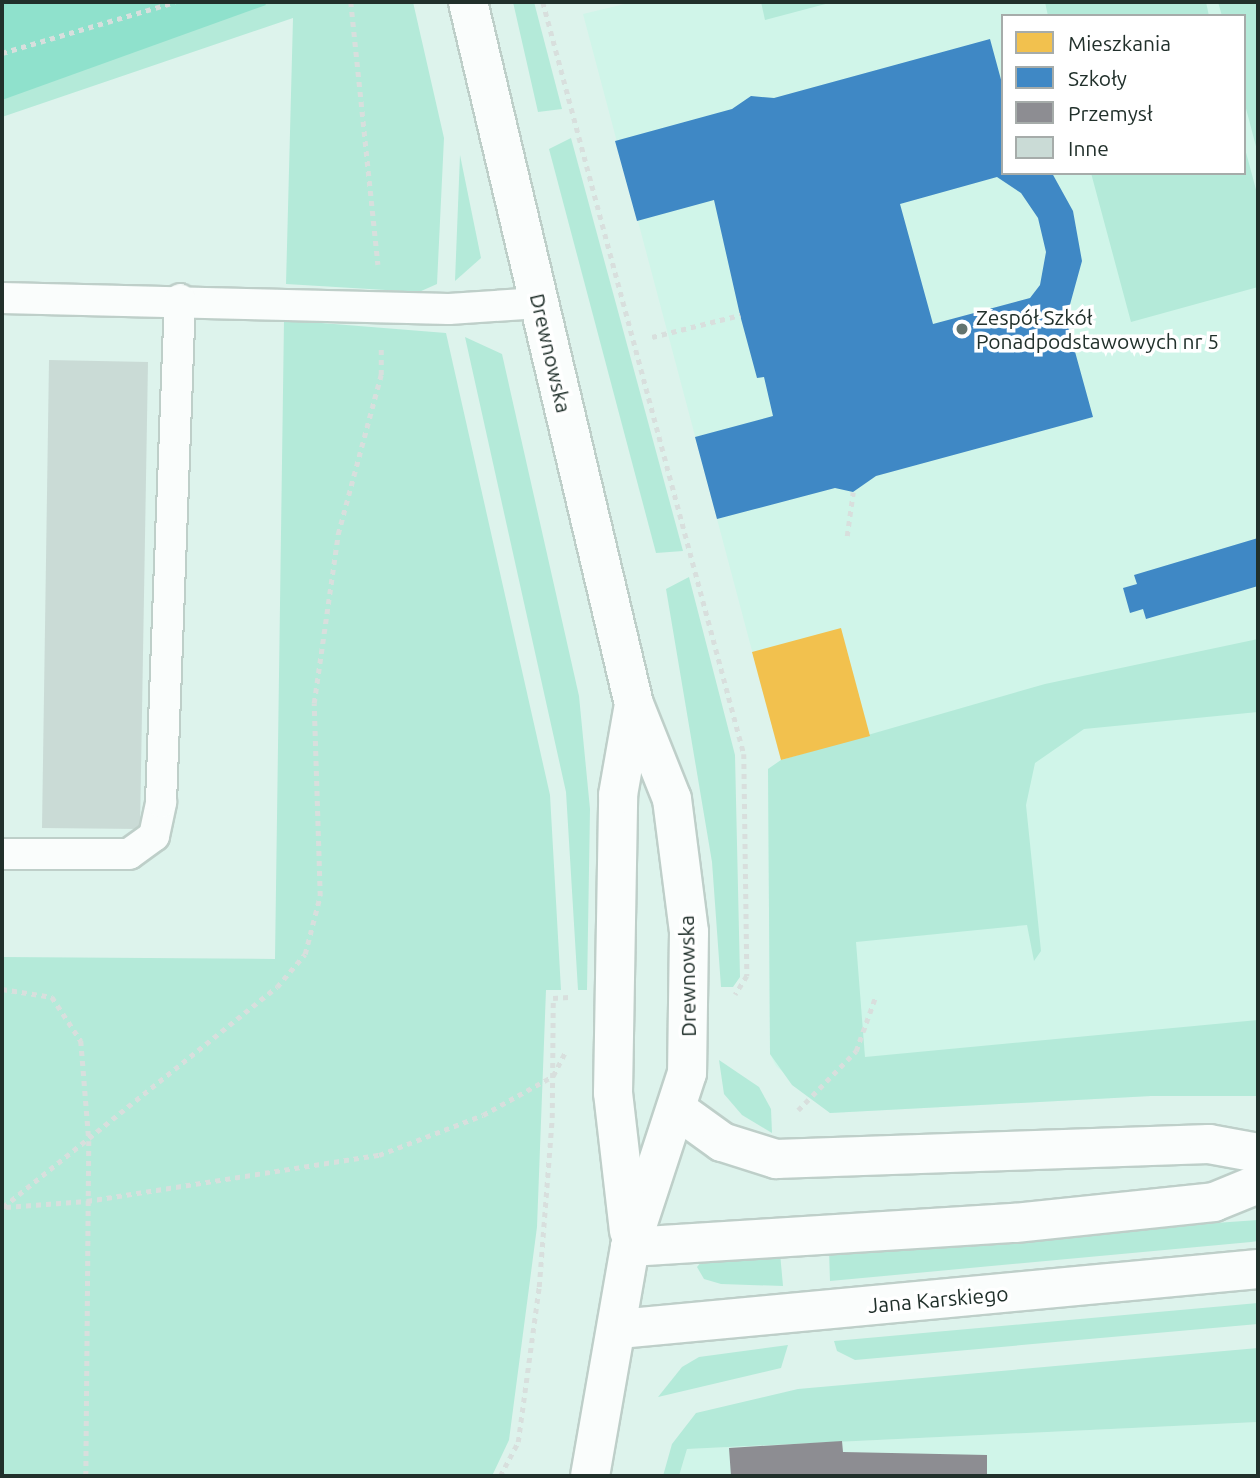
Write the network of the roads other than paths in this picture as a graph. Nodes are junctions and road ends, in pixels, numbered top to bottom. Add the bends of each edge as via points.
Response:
1 (468, 2) edge
2 (2, 298) edge
3 (180, 299) junction
4 (539, 303) junction
5 (634, 704) junction
6 (2, 854) edge
7 (679, 1111) junction
8 (1258, 1153) edge
9 (1258, 1184) edge
10 (629, 1247) junction
11 (1258, 1269) edge
12 (619, 1329) junction
13 (590, 1476) edge

1 - 4 main road, Drewnowska
2 - 3 lane
3 - 4 lane via 382,307
3 - 6 lane via 162,802 154,836 129,854
4 - 5 main road, Drewnowska
5 - 7 main road, Drewnowska via 672,799 682,868 690,998
5 - 10 main road, Drewnowska via 618,795 613,1093
7 - 8 main road via 722,1142 776,1159 1209,1144
7 - 10 main road, Drewnowska
9 - 10 main road via 1214,1202 1015,1223
10 - 12 main road, Drewnowska
11 - 12 main road, Jana Karskiego
12 - 13 main road, Drewnowska

